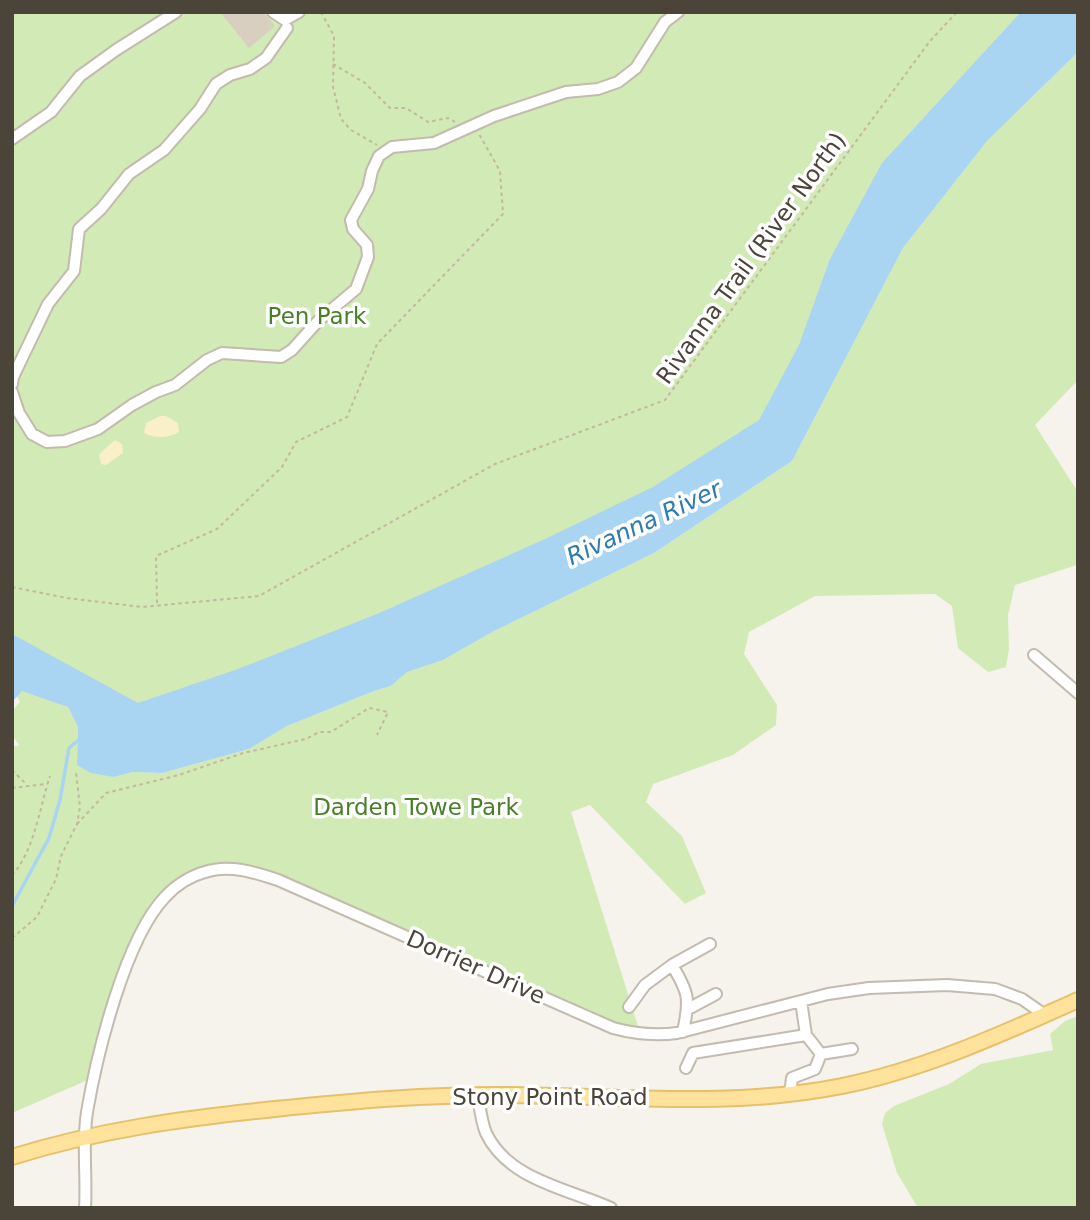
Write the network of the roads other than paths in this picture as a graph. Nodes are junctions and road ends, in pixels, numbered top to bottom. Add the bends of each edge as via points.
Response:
1 (176, 12) edge
2 (273, 12) edge
3 (299, 12) edge
4 (678, 12) edge
5 (287, 28) dead end
6 (12, 139) edge
7 (12, 384) edge
8 (12, 392) edge
9 (1034, 655) dead end
10 (1078, 693) edge
11 (710, 944) dead end
12 (672, 965) junction
13 (716, 994) dead end
14 (1078, 1000) edge
15 (801, 1001) junction
16 (629, 1007) dead end
17 (688, 1009) junction
18 (1045, 1015) junction
19 (683, 1032) junction
20 (806, 1035) junction
21 (852, 1049) dead end
22 (821, 1054) junction
23 (686, 1068) dead end
24 (790, 1094) junction
25 (478, 1096) junction
26 (86, 1137) junction
27 (12, 1157) edge
28 (85, 1208) edge
29 (611, 1208) edge

1 - 6 street via 80,76 51,112
2 - 3 street via 285,20
4 - 8 street via 665,22 636,68 618,82 566,92 494,116 434,143 389,149 379,156 351,220 367,245 368,257 356,289 281,357 222,353 97,429 65,441 47,442 32,434
5 - 7 street via 266,58 216,84 163,150 129,174 79,229 74,271 48,304
9 - 10 street
11 - 12 street
12 - 16 street via 645,985
12 - 17 street via 687,989
13 - 17 street
14 - 18 main road, Stony Point Road
15 - 18 street, Dorrier Drive via 869,988 975,986 1009,993
15 - 19 street, Dorrier Drive
15 - 20 street
17 - 19 street
18 - 24 main road, Stony Point Road via 906,1069 841,1087
19 - 26 street, Dorrier Drive via 648,1035 613,1028 278,880 220,868 178,886 159,904 141,932 107,1030 87,1113
20 - 22 street
20 - 23 street via 693,1053
21 - 22 street
22 - 24 street via 815,1069 792,1078
24 - 25 main road, Stony Point Road via 707,1099
25 - 26 main road, Stony Point Road via 384,1099 234,1113
25 - 29 street via 486,1134 503,1156 532,1177
26 - 27 main road, Stony Point Road
26 - 28 street, Dorrier Drive

